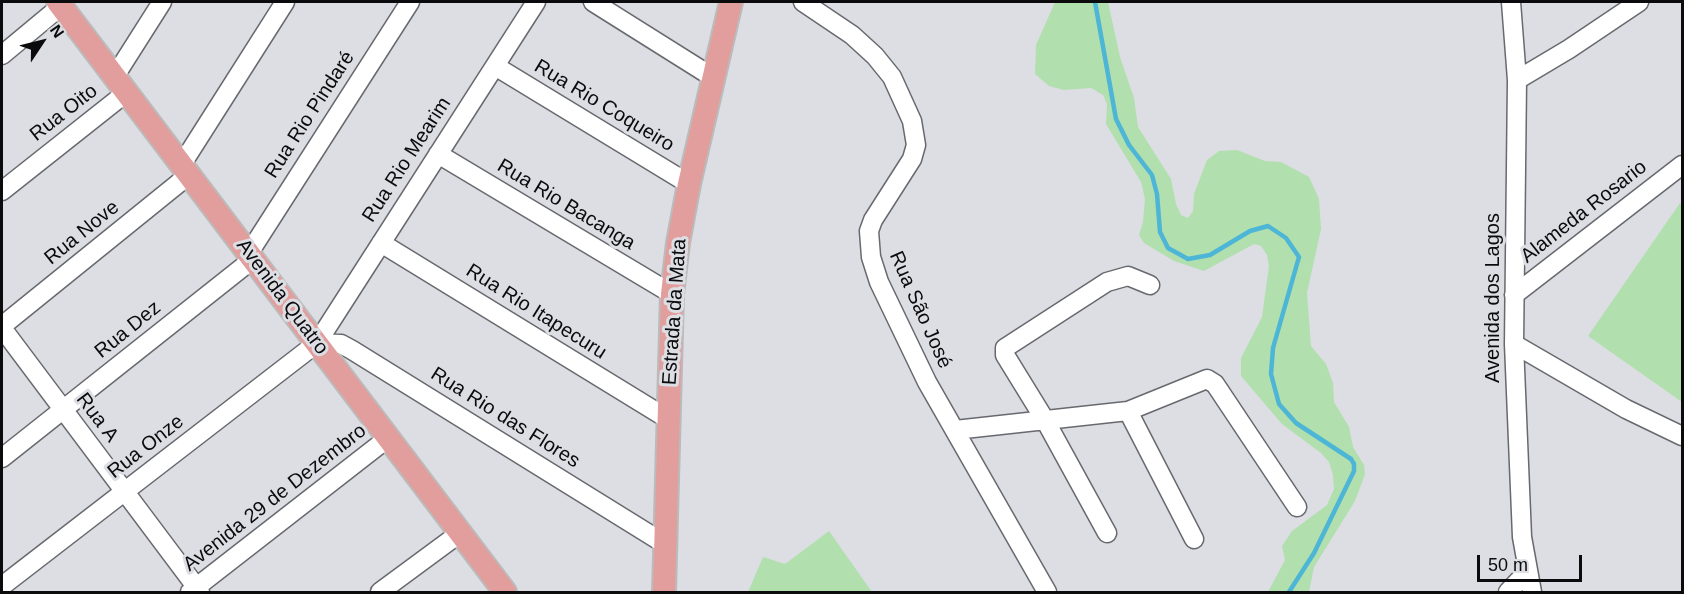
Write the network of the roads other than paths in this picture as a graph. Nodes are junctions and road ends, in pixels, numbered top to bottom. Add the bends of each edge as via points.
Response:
1 (162, 2) edge
2 (285, 2) edge
3 (410, 2) edge
4 (536, 2) edge
5 (593, 2) edge
6 (731, 2) edge
7 (803, 2) edge
8 (1511, 2) edge
9 (1639, 2) edge
10 (60, 4) edge
11 (2, 55) edge
12 (495, 66) junction
13 (714, 78) junction
14 (1517, 80) junction
15 (121, 84) junction
16 (438, 154) junction
17 (1683, 165) edge
18 (186, 169) junction
19 (689, 184) junction
20 (2, 191) edge
21 (381, 243) junction
22 (251, 256) junction
23 (1150, 285) dead end
24 (672, 294) junction
25 (1514, 295) junction
26 (2, 327) edge
27 (317, 343) junction
28 (1514, 344) junction
29 (63, 411) junction
30 (1128, 411) junction
31 (668, 420) junction
32 (1045, 420) junction
33 (955, 430) junction
34 (1683, 436) edge
35 (388, 438) junction
36 (2, 458) edge
37 (125, 492) junction
38 (1298, 507) dead end
39 (460, 533) junction
40 (1107, 533) dead end
41 (1194, 539) dead end
42 (665, 544) junction
43 (1526, 573) junction
44 (2, 586) edge
45 (195, 591) edge
46 (380, 592) edge
47 (506, 592) edge
48 (664, 592) edge
49 (1047, 592) edge
50 (1508, 592) edge
51 (1532, 592) edge

1 - 15 street, Rua Oito
2 - 18 street, Rua Nove
3 - 22 street, Rua Rio Pindaré
4 - 12 street, Rua Rio Mearim
5 - 13 street
6 - 13 main road, Estrada da Mata
7 - 33 street, Rua São José via 875,56 892,77 912,121 916,145 912,159 873,220 868,242 879,282
8 - 14 street, Avenida dos Lagos
9 - 14 street
10 - 11 street
10 - 15 main road, Avenida Quatro
12 - 16 street, Rua Rio Mearim
12 - 19 street, Rua Rio Coqueiro
13 - 19 main road, Estrada da Mata
14 - 25 street, Avenida dos Lagos
15 - 18 main road, Avenida Quatro
15 - 20 street, Rua Oito
16 - 21 street, Rua Rio Mearim
16 - 24 street, Rua Rio Bacanga
17 - 25 street, Alameda Rosario
18 - 22 main road, Avenida Quatro
18 - 26 street, Rua Nove
19 - 24 main road, Estrada da Mata
21 - 27 street, Rua Rio Mearim
21 - 31 street, Rua Rio Itapecuru
22 - 27 main road, Avenida Quatro
22 - 29 street, Rua Dez
23 - 32 street via 1128,276 1107,282 1005,348 1005,355
24 - 31 main road, Estrada da Mata
25 - 28 street, Avenida dos Lagos
26 - 29 street, Rua A
27 - 35 main road, Avenida Quatro
27 - 37 street, Rua Onze
27 - 42 street, Rua Rio das Flores via 341,344 352,350
28 - 34 street via 1626,409
28 - 43 street, Avenida dos Lagos
29 - 36 street, Rua Dez
29 - 37 street, Rua A
30 - 32 street
30 - 38 street via 1203,379 1211,381
30 - 41 street
31 - 42 main road, Estrada da Mata
32 - 33 street
32 - 40 street
33 - 49 street, Rua São José
35 - 39 main road, Avenida Quatro
35 - 45 street, Avenida 29 de Dezembro
37 - 44 street, Rua Onze
37 - 45 street, Rua A
39 - 46 street
39 - 47 main road, Avenida Quatro
42 - 48 main road, Estrada da Mata
43 - 50 street
43 - 51 street, Avenida dos Lagos

